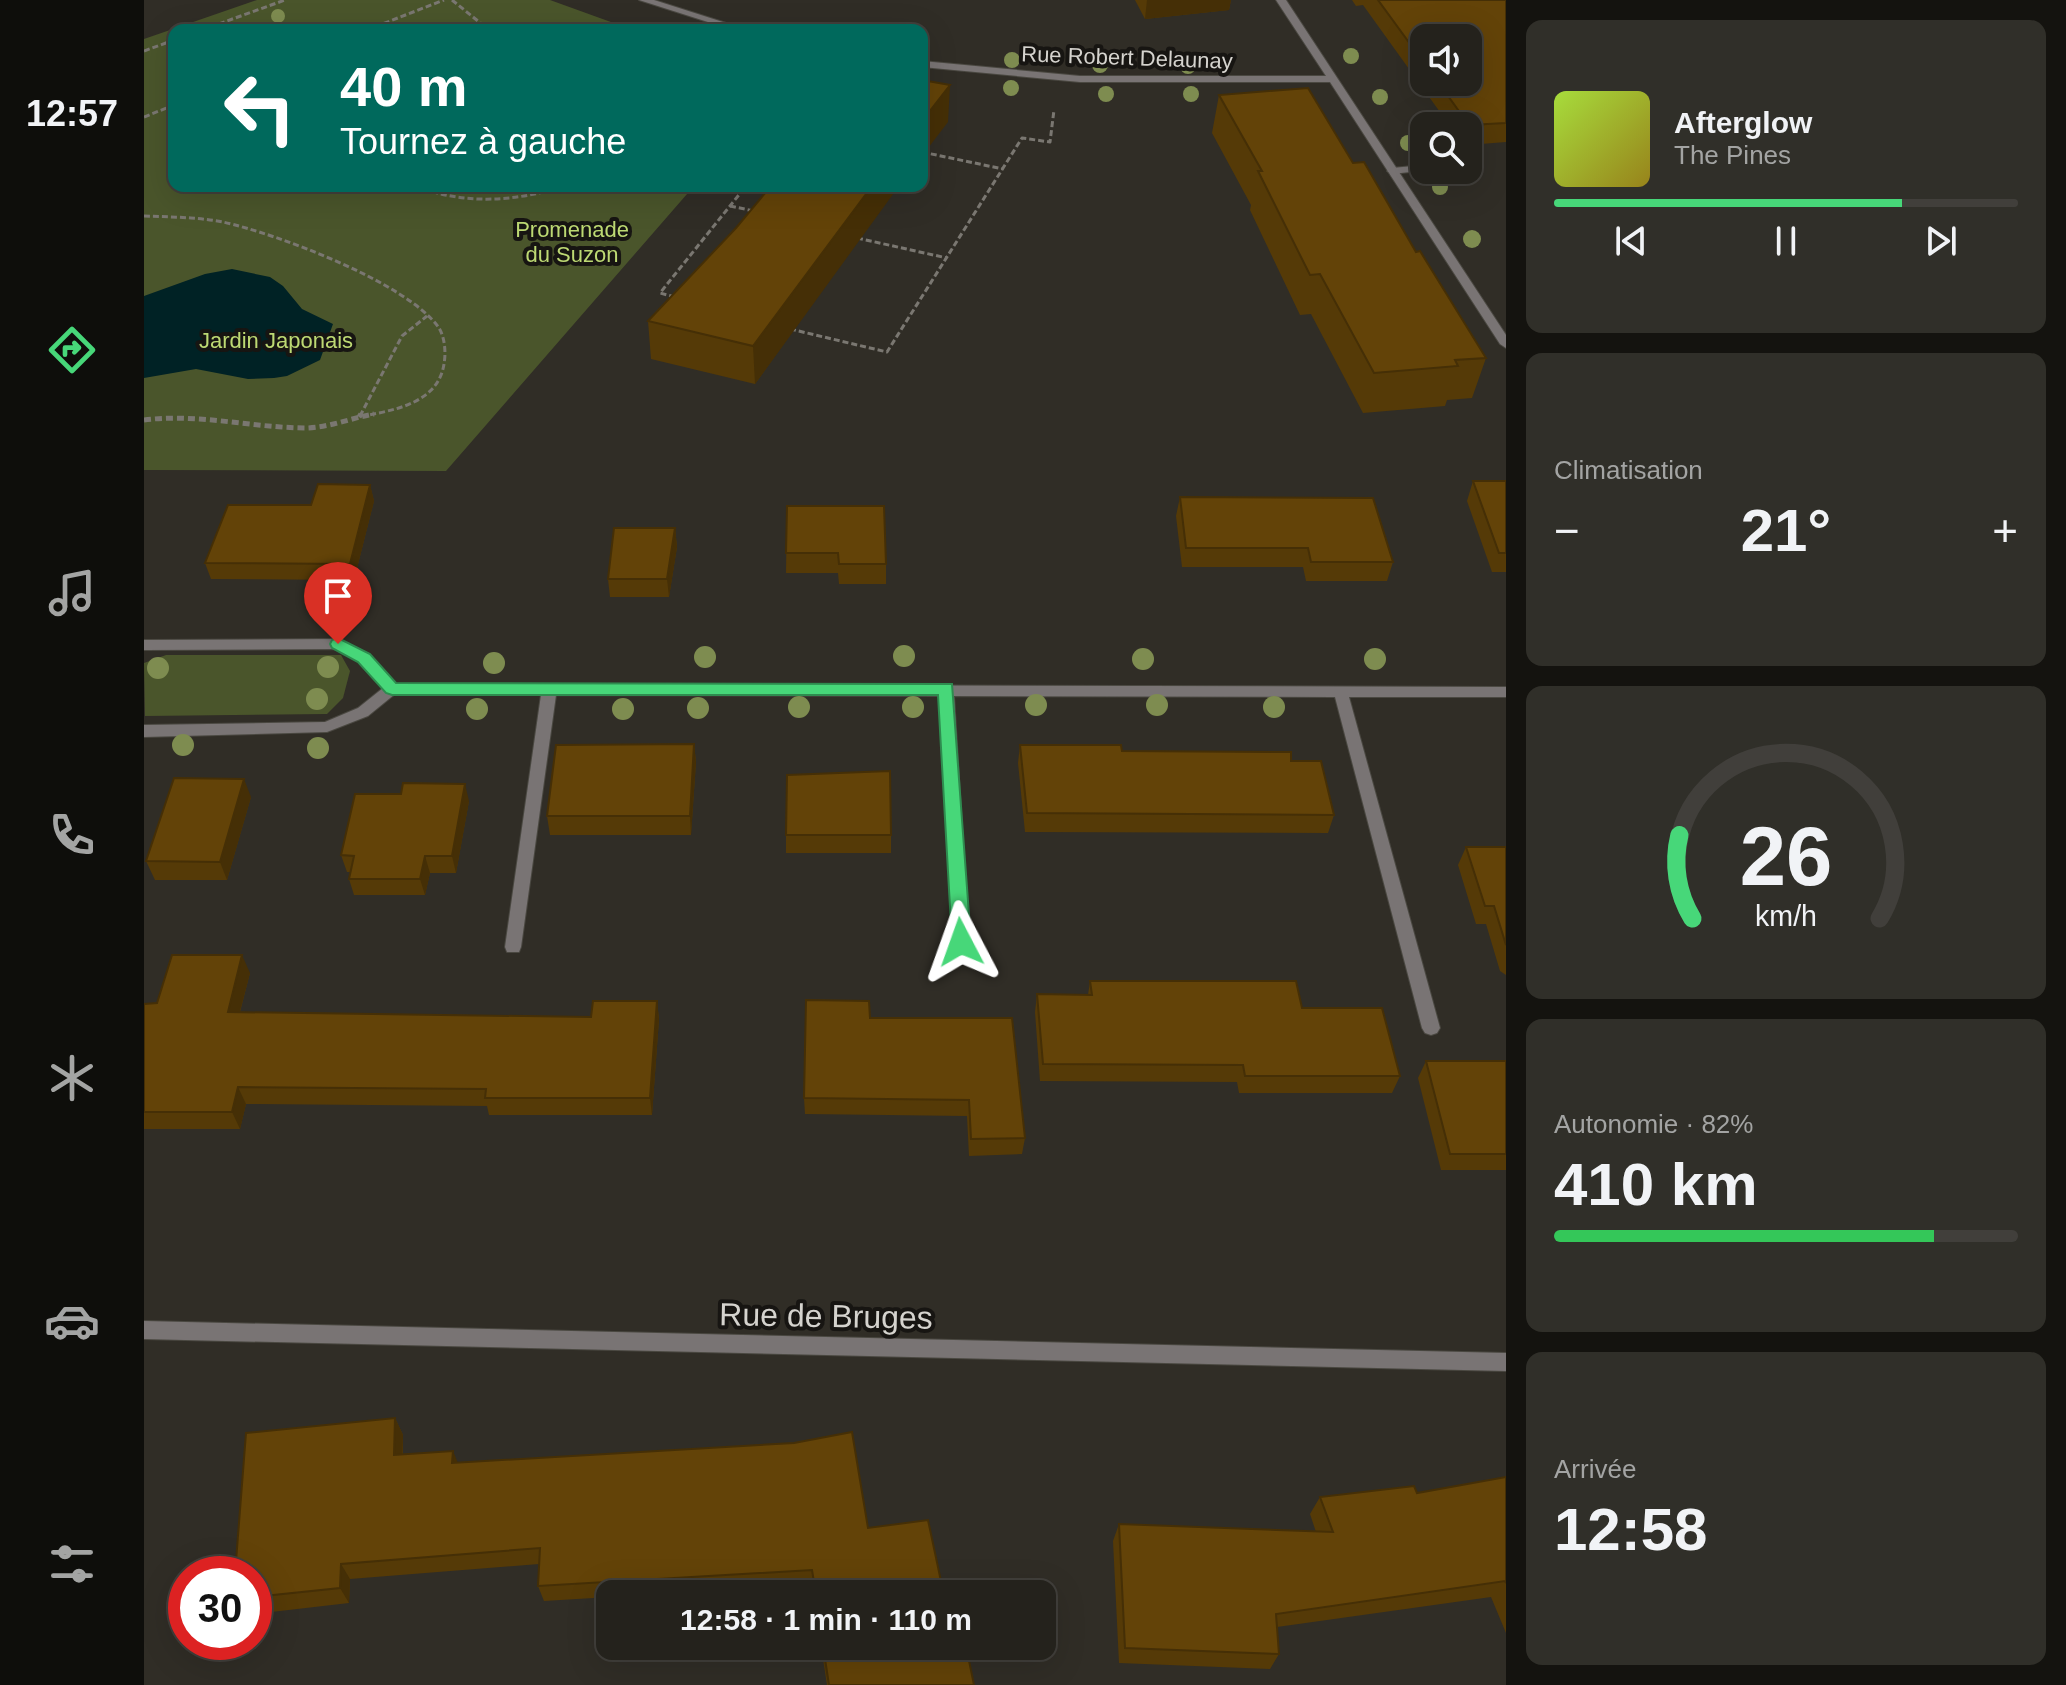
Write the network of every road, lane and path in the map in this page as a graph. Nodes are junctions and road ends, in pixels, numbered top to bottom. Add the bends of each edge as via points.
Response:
1 (285, 0) edge
2 (444, 0) edge
3 (452, 0) edge
4 (644, 0) edge
5 (1281, 0) edge
6 (219, 24) edge
7 (382, 24) edge
8 (482, 24) edge
9 (723, 24) edge
10 (168, 42) edge
11 (144, 51) edge
12 (928, 65) edge
13 (1332, 79) junction
14 (168, 107) edge
15 (144, 117) edge
16 (1053, 129) dead end
17 (928, 153) edge
18 (1003, 169) junction
19 (1410, 169) edge
20 (1392, 171) junction
21 (436, 192) edge
22 (548, 192) edge
23 (741, 192) edge
24 (730, 206) junction
25 (756, 212) edge
26 (144, 216) edge
27 (852, 237) edge
28 (947, 258) junction
29 (685, 300) edge
30 (428, 315) junction
31 (785, 328) edge
32 (1506, 344) edge
33 (358, 418) junction
34 (144, 420) edge
35 (144, 645) edge
36 (392, 689) junction
37 (946, 689) junction
38 (549, 691) junction
39 (1506, 692) edge
40 (1341, 693) junction
41 (144, 731) edge
42 (961, 942) dead end
43 (513, 947) dead end
44 (1431, 1028) dead end
45 (144, 1330) edge
46 (1506, 1362) edge

1 - 6 path
2 - 7 path
3 - 8 path
4 - 9 street
5 - 13 street
10 - 11 path
12 - 13 street, Rue Robert Delaunay via 1080,79
13 - 20 street
14 - 15 path
16 - 18 path via 1050,142 1022,138
17 - 18 path
18 - 28 path
19 - 20 street
20 - 32 street
21 - 22 path via 487,200
23 - 24 path
24 - 25 path
24 - 29 path via 660,293
26 - 30 path via 206,219 276,237 367,278
27 - 28 path
28 - 31 path via 887,352
30 - 33 path via 395,342 383,378
30 - 33 path via 443,335 441,377 407,406
33 - 34 path via 330,426 200,416
35 - 36 street via 338,644 364,658
36 - 38 street
36 - 41 street via 363,712 327,727
37 - 38 street
37 - 40 street
37 - 42 street
38 - 43 street
39 - 40 street
40 - 44 street
45 - 46 street, Rue de Bruges

